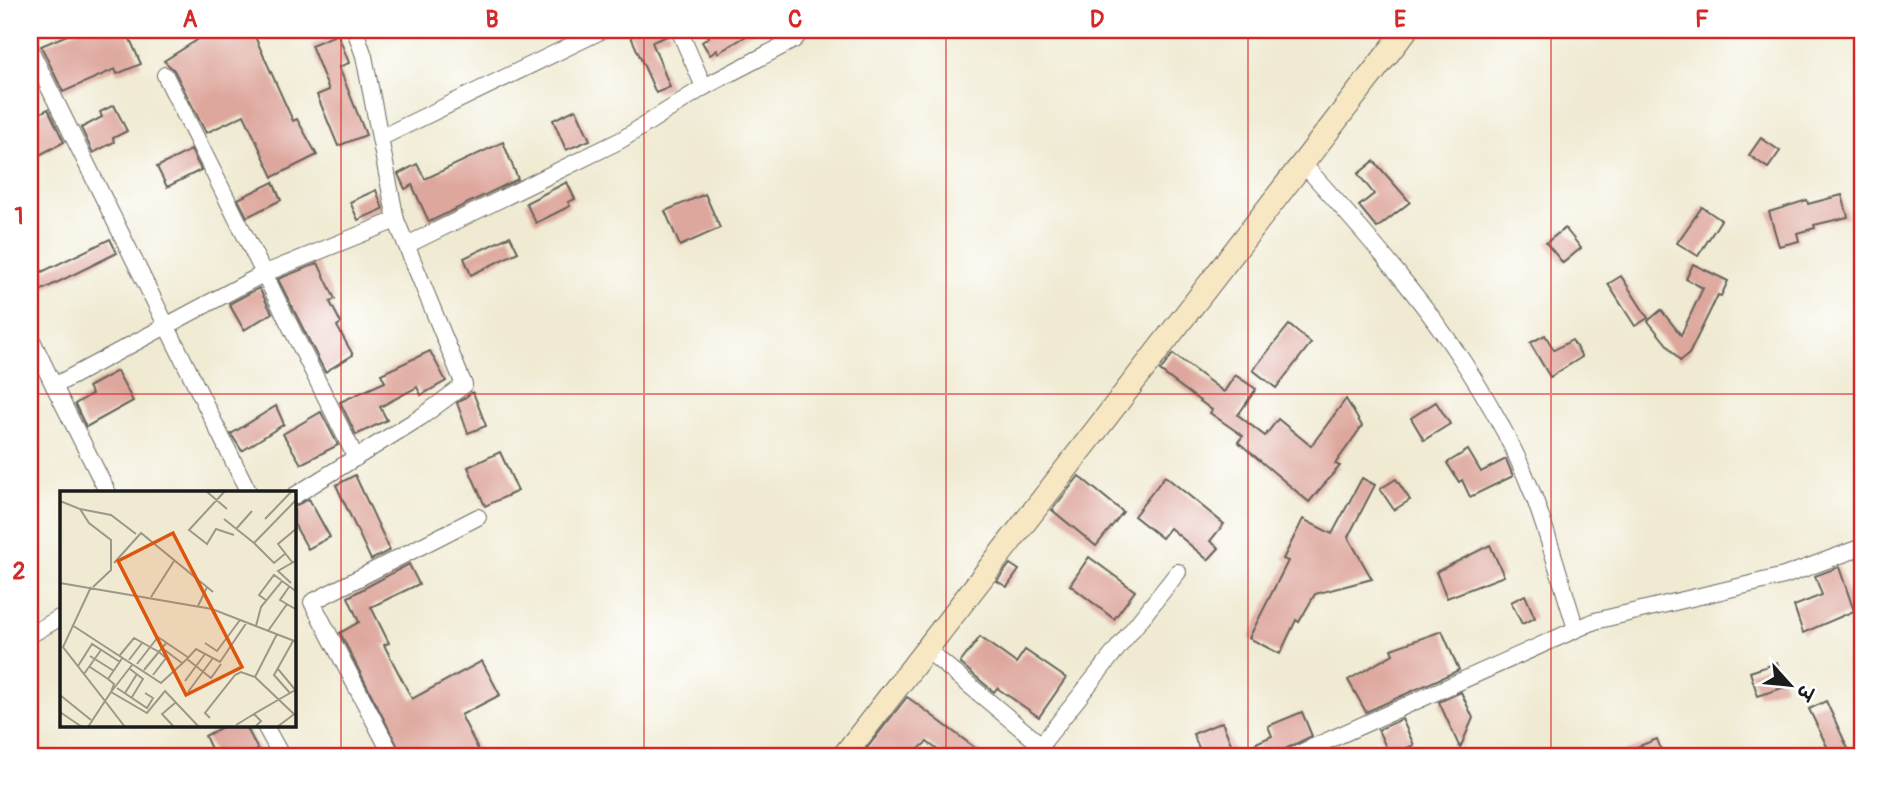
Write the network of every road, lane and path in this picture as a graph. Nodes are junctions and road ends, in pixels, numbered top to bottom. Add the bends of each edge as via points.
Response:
1 (355, 30) edge
2 (603, 30) edge
3 (679, 30) edge
4 (803, 30) edge
5 (1406, 30) edge
6 (30, 50) edge
7 (165, 75) dead end
8 (704, 87) junction
9 (380, 138) junction
10 (1304, 165) junction
11 (396, 219) junction
12 (407, 245) junction
13 (263, 274) junction
14 (169, 326) junction
15 (30, 335) edge
16 (54, 386) junction
17 (356, 458) junction
18 (107, 491) edge
19 (248, 491) edge
20 (296, 495) edge
21 (478, 517) dead end
22 (1862, 547) edge
23 (1178, 572) dead end
24 (60, 618) edge
25 (1576, 629) junction
26 (30, 635) edge
27 (926, 649) junction
28 (266, 728) edge
29 (1044, 751) edge
30 (282, 757) edge
31 (393, 757) edge
32 (843, 757) edge
33 (1291, 757) edge

1 - 9 street
2 - 9 street
3 - 8 street
4 - 8 street via 794,40
5 - 10 street
6 - 14 street
7 - 13 street
8 - 12 street via 621,140
9 - 11 street
10 - 25 street via 1373,241 1465,364 1534,496
10 - 27 street
11 - 12 street
11 - 13 street
12 - 17 street via 464,385
13 - 14 street
13 - 17 street
14 - 16 street
14 - 19 street
15 - 16 street
16 - 18 street
17 - 20 street
21 - 31 street via 313,602
22 - 25 street via 1784,576
23 - 29 street
24 - 26 street
25 - 33 street
27 - 29 street
27 - 32 street
28 - 30 street

